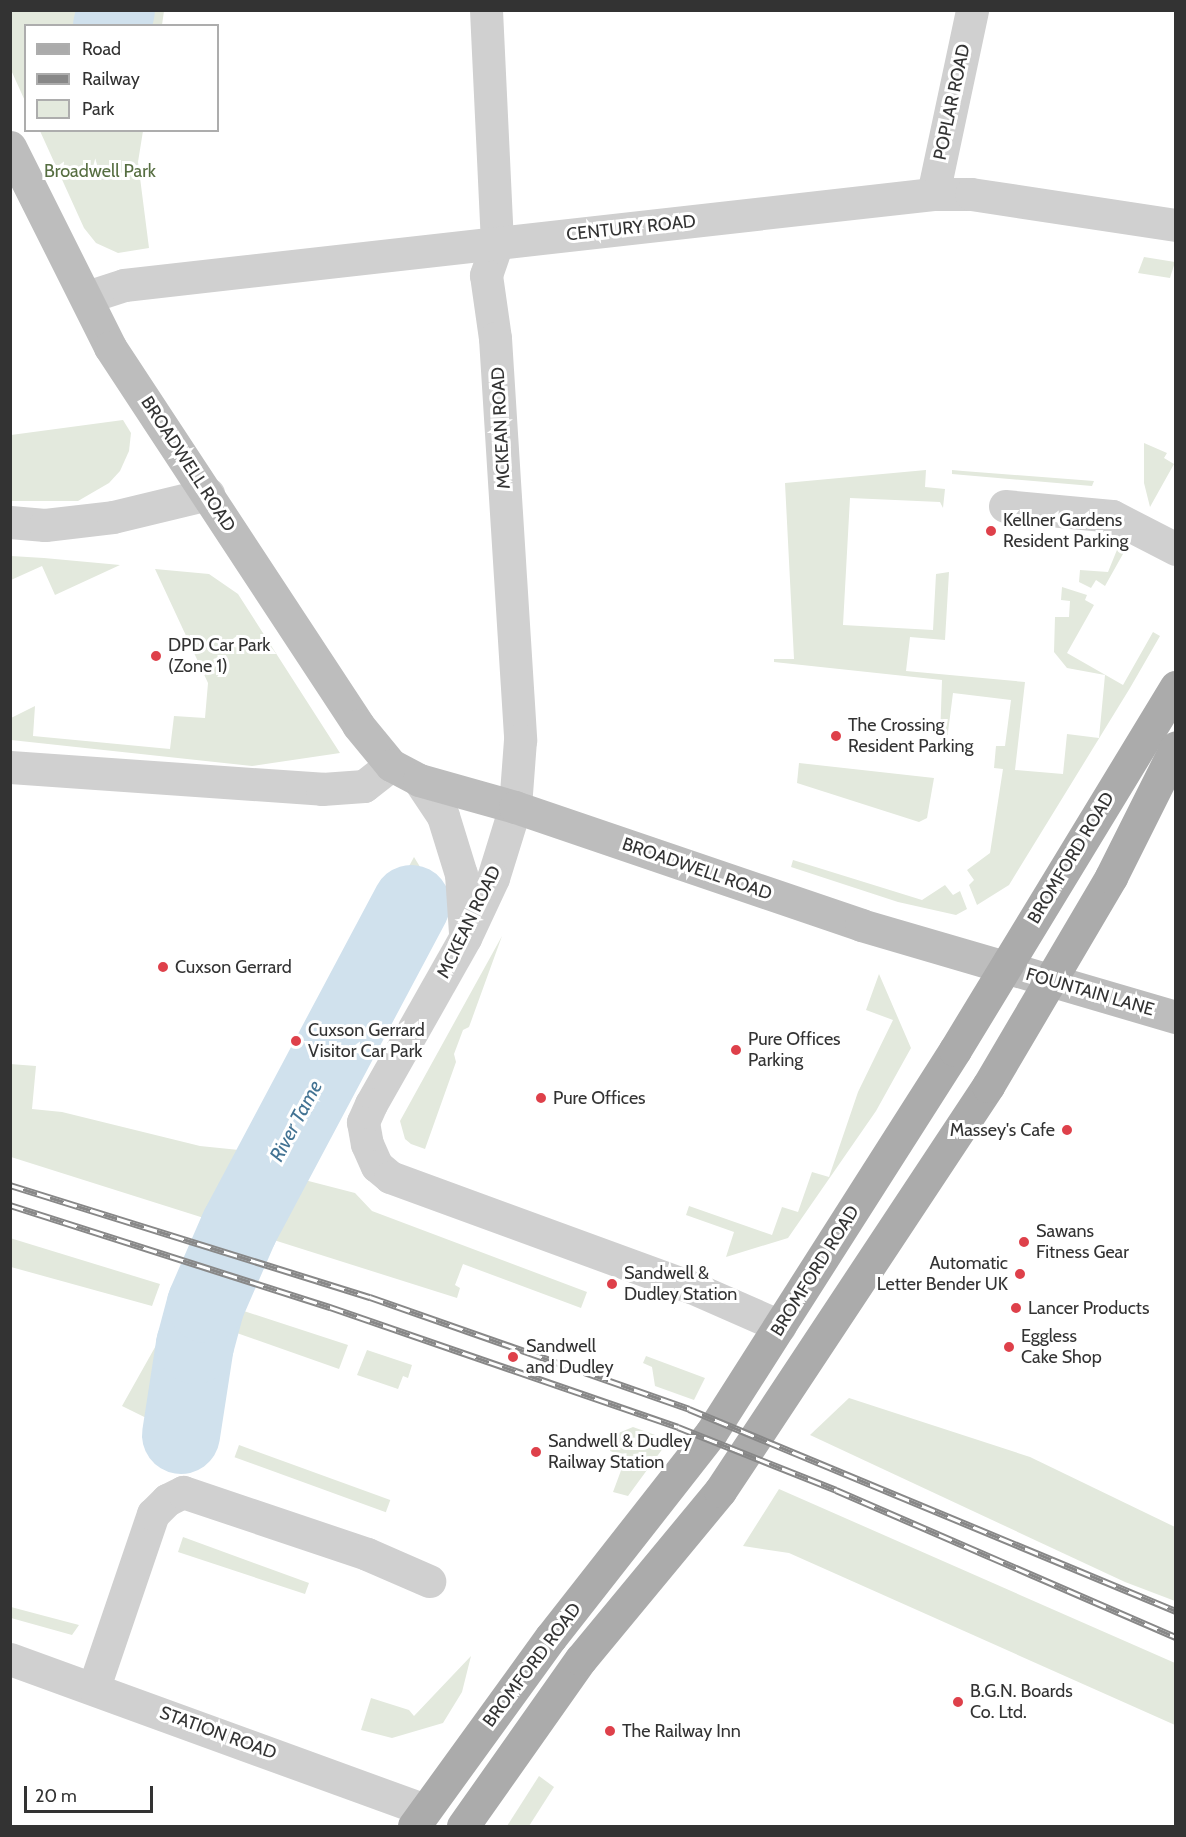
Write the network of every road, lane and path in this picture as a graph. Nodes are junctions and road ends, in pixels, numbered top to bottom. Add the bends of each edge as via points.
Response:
1 (486, 10) edge
2 (972, 10) edge
3 (10, 147) edge
4 (933, 194) junction
5 (1176, 225) edge
6 (497, 243) junction
7 (87, 297) junction
8 (208, 494) junction
9 (1005, 506) dead end
10 (10, 522) edge
11 (1176, 549) edge
12 (1176, 687) edge
13 (1176, 747) edge
14 (10, 767) edge
15 (405, 773) junction
16 (515, 807) junction
17 (465, 938) junction
18 (1005, 968) junction
19 (1050, 981) junction
20 (1176, 1017) edge
21 (880, 1249) junction
22 (780, 1326) junction
23 (429, 1581) dead end
24 (10, 1659) edge
25 (574, 1668) junction
26 (94, 1687) junction
27 (425, 1821) edge
28 (463, 1827) edge

1 - 6 street, MCKEAN ROAD
2 - 4 street, POPLAR ROAD
3 - 7 street, BROADWELL ROAD
4 - 5 street, CENTURY ROAD via 971,194
4 - 6 street, CENTURY ROAD
6 - 7 street, CENTURY ROAD via 124,285
6 - 16 street, MCKEAN ROAD via 486,275 495,338 520,740
7 - 8 street, BROADWELL ROAD via 110,346
8 - 10 street via 113,517 45,525
8 - 15 street, BROADWELL ROAD via 358,725
9 - 11 street via 1112,516
12 - 18 main road, BROMFORD ROAD
13 - 19 main road, BROMFORD ROAD via 1111,877
14 - 15 street via 321,789 364,786
15 - 16 street, BROADWELL ROAD
15 - 17 street via 443,816 461,874
16 - 17 street, MCKEAN ROAD via 493,878
16 - 18 street, BROADWELL ROAD via 861,925
17 - 22 street, MCKEAN ROAD via 363,1122 377,1166 390,1177 691,1287
18 - 19 street, FOUNTAIN LANE
18 - 22 main road, BROMFORD ROAD
19 - 20 street, FOUNTAIN LANE
19 - 21 main road, BROMFORD ROAD via 987,1086
21 - 22 main road via 851,1258 808,1324
21 - 25 main road, BROMFORD ROAD via 720,1491
22 - 27 main road, BROMFORD ROAD via 691,1461 551,1637
23 - 26 street via 367,1554 183,1492 167,1500 153,1514
24 - 26 street, STATION ROAD
25 - 27 main road via 545,1676 449,1811
25 - 28 main road, BROMFORD ROAD
26 - 27 street, STATION ROAD

